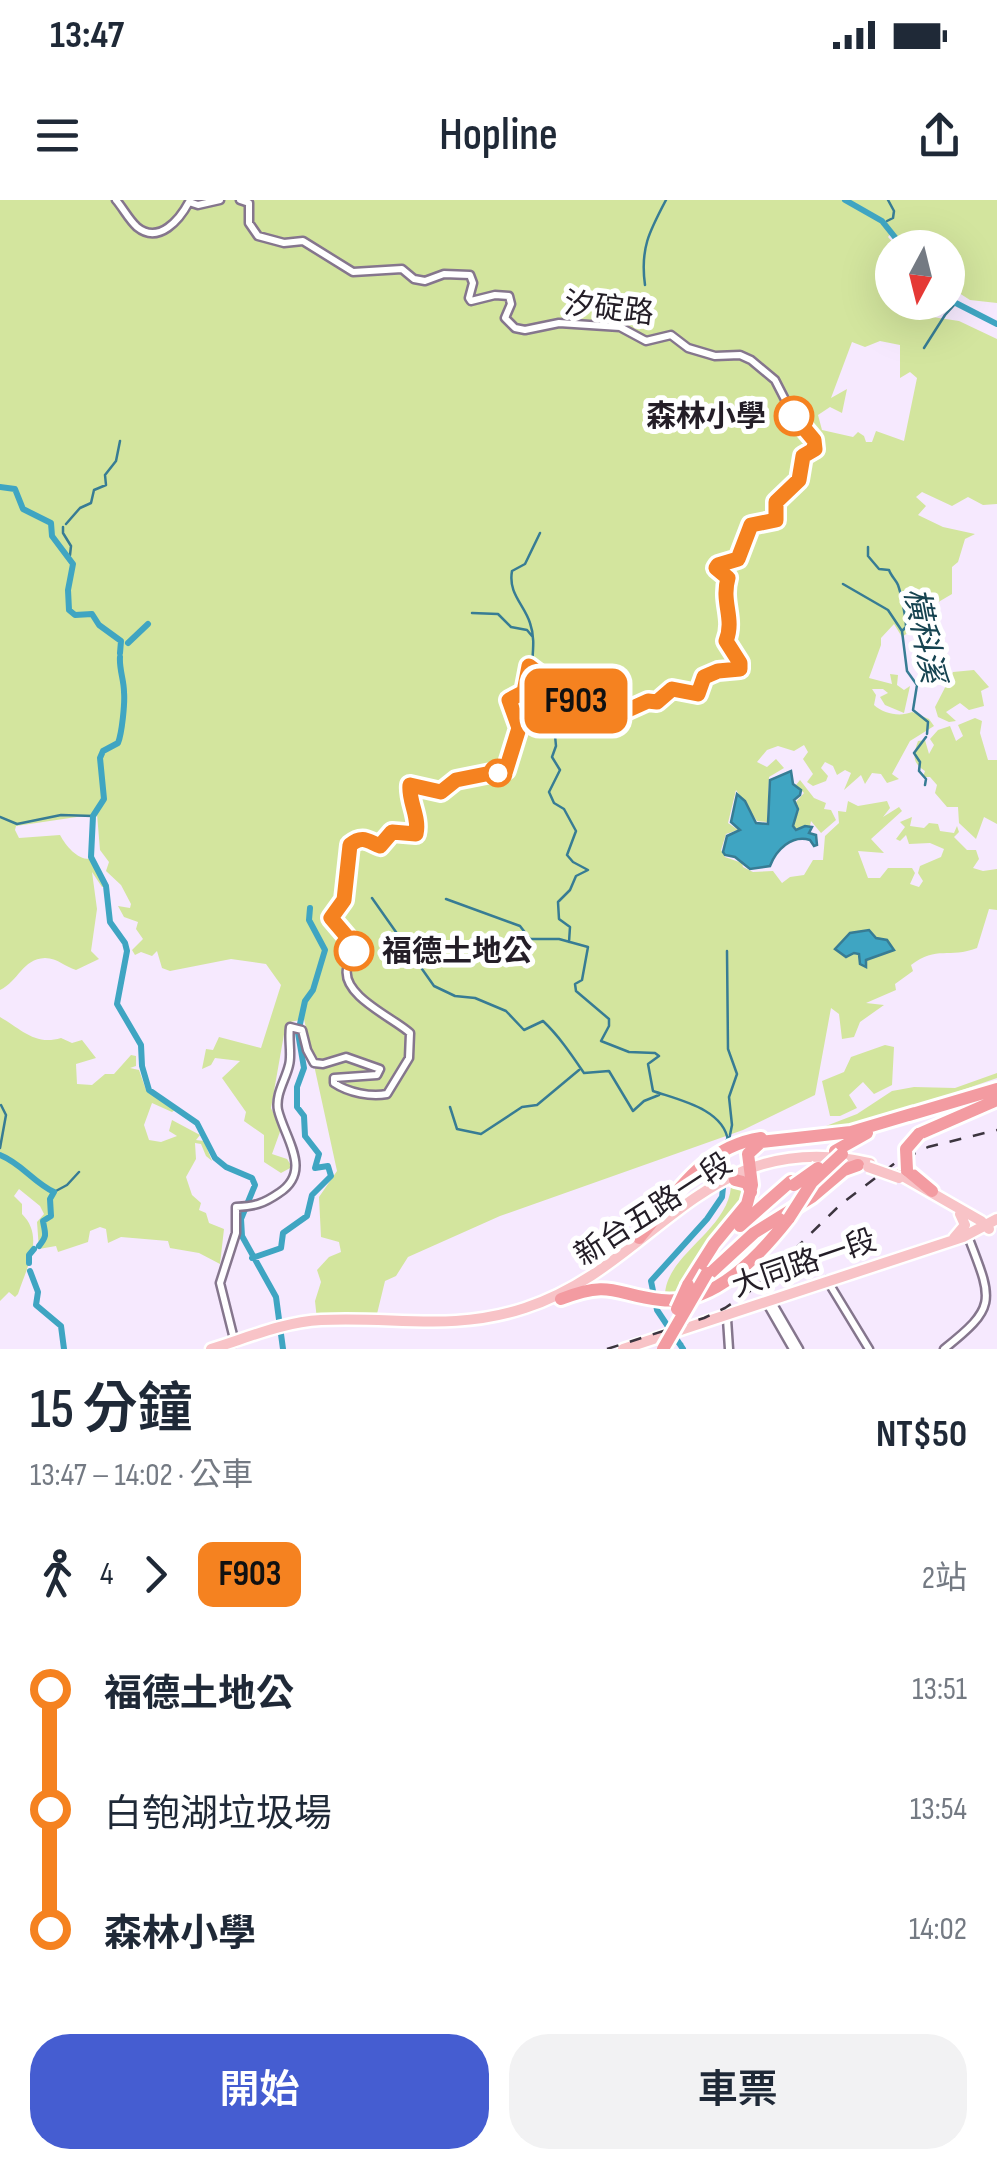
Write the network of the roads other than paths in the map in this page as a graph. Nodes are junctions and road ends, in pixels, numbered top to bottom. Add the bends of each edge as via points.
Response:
1 (116, 200) edge
2 (220, 200) edge
3 (240, 200) edge
4 (997, 1094) edge
5 (915, 1113) junction
6 (818, 1136) junction
7 (841, 1156) junction
8 (865, 1165) junction
9 (743, 1174) junction
10 (902, 1174) junction
11 (824, 1186) junction
12 (708, 1192) junction
13 (932, 1192) joint
14 (960, 1214) junction
15 (991, 1226) edge
16 (639, 1238) junction
17 (968, 1239) junction
18 (952, 1240) junction
19 (858, 1272) junction
20 (702, 1278) junction
21 (831, 1281) junction
22 (816, 1288) junction
23 (838, 1298) junction
24 (561, 1299) junction
25 (769, 1302) junction
26 (677, 1305) junction
27 (728, 1318) junction
28 (379, 1323) junction
29 (661, 1342) edge
30 (232, 1346) edge
31 (211, 1349) edge
32 (623, 1349) edge
33 (729, 1349) edge
34 (796, 1349) edge
35 (870, 1349) edge
36 (944, 1349) edge

1 - 2 street via 139,230 162,231 189,202
3 - 30 street, 汐碇路 via 249,203 249,223 258,236 303,241 353,272 402,270 425,281 470,274 471,301 508,296 505,318 514,328 620,327 646,341 670,335 715,356 746,357 775,380 816,444 800,461 799,480 776,502 776,520 751,525 738,559 718,565 728,578 724,600 732,625 726,641 740,669 704,677 698,694 672,689 657,702 617,715 603,703 585,708 529,666 524,692 509,700 519,728 506,770 456,780 441,792 410,785 416,834 392,832 380,846 368,839 350,845 344,900 331,918 354,945 347,969 352,986 411,1035 409,1058 391,1091 364,1094 334,1080 380,1071 349,1058 314,1063 299,1027 290,1028 290,1063 278,1108 294,1149 294,1180 262,1205 236,1207 236,1234 220,1291
4 - 5 highway
4 - 7 highway via 899,1124
4 - 10 highway, bridge via 919,1134 906,1149
5 - 6 highway
5 - 7 highway
6 - 9 highway via 761,1142 748,1154
6 - 16 highway via 750,1140 714,1154
7 - 8 main road, 新台五路一段
7 - 9 main road, 新台五路一段 via 801,1157
7 - 11 highway
7 - 20 highway, bridge via 794,1185
7 - 26 highway, bridge via 791,1180 744,1222
7 - 26 highway, bridge via 812,1182 758,1254
8 - 10 main road, 新台五路一段, bridge
8 - 11 highway via 844,1170
9 - 12 main road, 新台五路一段
9 - 20 highway via 751,1192 744,1210 714,1244
10 - 13 highway
10 - 14 main road, 新台五路一段
11 - 20 highway
12 - 16 main road, 新台五路一段
12 - 24 main road, 新台五路一段
13 - 15 main road
14 - 15 main road, 新台五路一段
14 - 18 main road via 964,1228
15 - 17 main road, 大同路一段
15 - 18 main road, 大同路一段
16 - 28 main road, 新台五路一段 via 580,1282 524,1308 448,1323
17 - 19 main road, 大同路一段
17 - 36 street via 986,1284 986,1306 976,1324
18 - 19 main road, 大同路一段
19 - 21 main road, 大同路一段
20 - 26 highway, bridge
20 - 29 highway, bridge
21 - 22 main road, 大同路一段
21 - 23 street
21 - 25 main road, 大同路一段
22 - 23 street
22 - 25 main road, 大同路一段
23 - 35 street
24 - 26 highway via 602,1288
24 - 28 main road, 新台五路一段 via 480,1324
25 - 27 main road, 大同路一段
25 - 29 main road, 大同路一段
25 - 34 street
26 - 29 highway, bridge
27 - 29 main road, 大同路一段
27 - 33 street
28 - 30 main road, 新台五路一段 via 286,1328
29 - 32 main road, 大同路一段
30 - 31 main road, 新台五路一段

